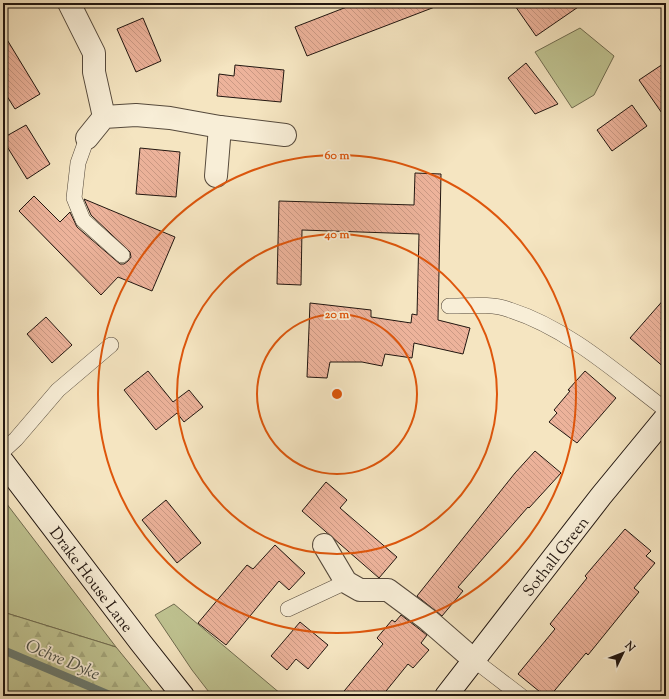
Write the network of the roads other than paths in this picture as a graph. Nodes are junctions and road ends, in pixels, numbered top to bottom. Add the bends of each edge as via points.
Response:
1 (69, 3) edge
2 (104, 117) junction
3 (220, 126) junction
4 (285, 135) dead end
5 (88, 138) joint
6 (216, 176) dead end
7 (122, 255) dead end
8 (449, 306) dead end
9 (111, 345) dead end
10 (666, 410) edge
11 (666, 417) edge
12 (3, 451) edge
13 (3, 462) edge
14 (324, 545) dead end
15 (346, 582) junction
16 (288, 609) dead end
17 (474, 660) junction
18 (183, 696) edge
19 (446, 696) edge
20 (521, 696) edge

1 - 2 street via 94,53 94,72
2 - 3 street via 136,115
2 - 5 street
3 - 4 street
3 - 6 street
5 - 7 lane via 78,162 74,198 83,220
8 - 10 lane via 509,309 555,329
9 - 12 lane via 58,390
11 - 17 street, Sothall Green via 601,496
13 - 18 street, Drake House Lane
14 - 15 street
15 - 16 lane
15 - 17 street via 360,590 388,590 427,619
17 - 19 street, Sothall Green
17 - 20 lane

